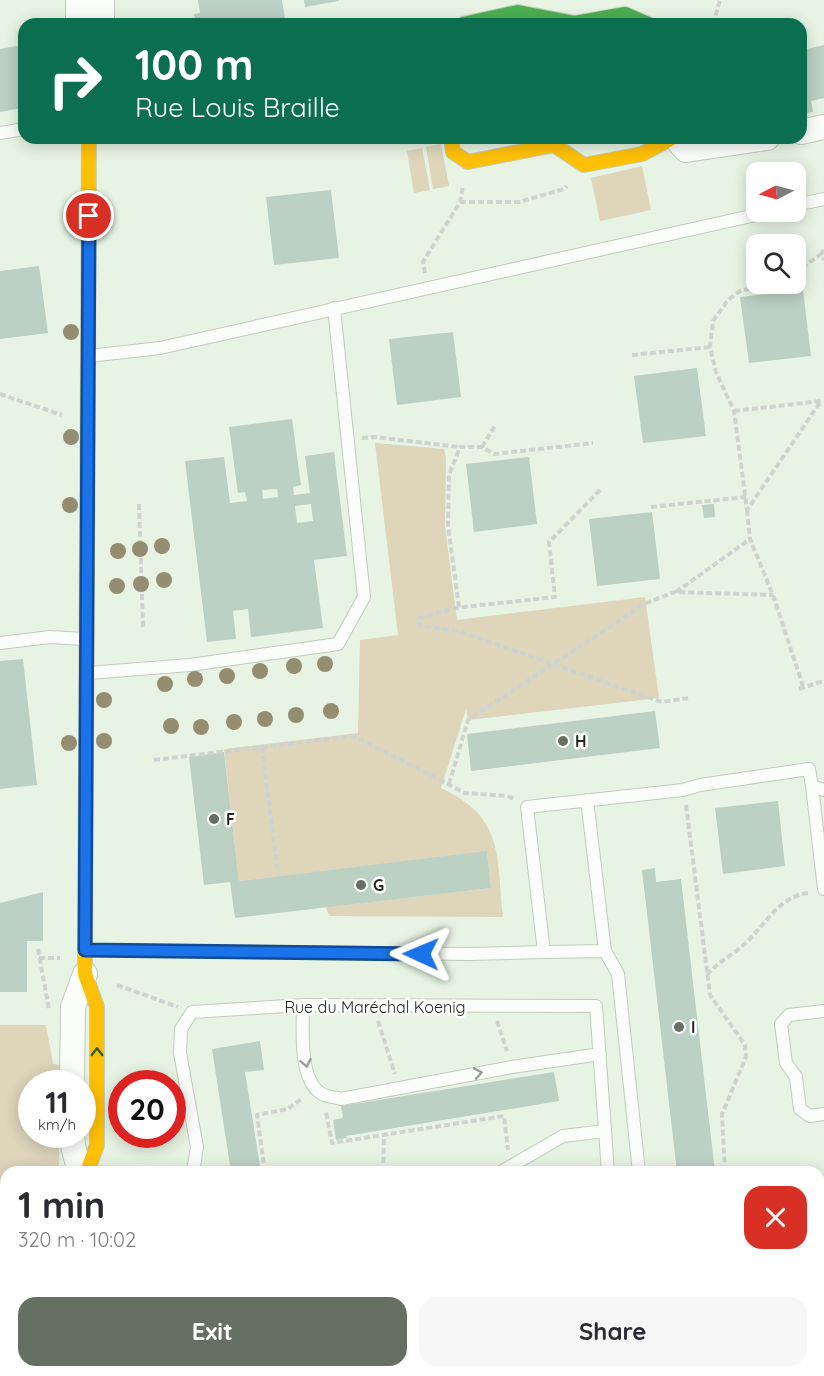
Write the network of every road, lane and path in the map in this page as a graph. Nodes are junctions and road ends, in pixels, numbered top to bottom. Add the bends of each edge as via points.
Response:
1 (78, 0) edge
2 (102, 0) edge
3 (720, 0) edge
4 (78, 18) edge
5 (102, 18) edge
6 (490, 18) edge
7 (549, 18) edge
8 (603, 18) edge
9 (634, 18) edge
10 (715, 18) edge
11 (824, 127) edge
12 (18, 130) edge
13 (807, 131) edge
14 (0, 133) edge
15 (89, 144) edge
16 (452, 144) edge
17 (662, 144) edge
18 (680, 144) edge
19 (726, 144) edge
20 (468, 162) junction
21 (584, 165) junction
22 (824, 199) edge
23 (460, 202) junction
24 (806, 203) edge
25 (746, 217) edge
26 (823, 252) edge
27 (824, 260) edge
28 (806, 265) edge
29 (428, 288) junction
30 (746, 290) edge
31 (334, 308) junction
32 (710, 347) junction
33 (632, 355) dead end
34 (89, 356) junction
35 (824, 393) edge
36 (0, 394) edge
37 (821, 400) junction
38 (734, 411) junction
39 (496, 424) dead end
40 (88, 430) junction
41 (348, 440) junction
42 (593, 443) dead end
43 (460, 447) junction
44 (482, 447) junction
45 (600, 490) dead end
46 (746, 497) junction
47 (139, 504) dead end
48 (651, 507) dead end
49 (747, 510) junction
50 (750, 538) junction
51 (675, 592) junction
52 (773, 595) junction
53 (459, 608) junction
54 (143, 627) dead end
55 (88, 639) junction
56 (0, 643) edge
57 (554, 664) junction
58 (88, 673) junction
59 (824, 681) edge
60 (689, 699) dead end
61 (262, 747) junction
62 (154, 760) dead end
63 (449, 784) junction
64 (818, 788) edge
65 (683, 790) junction
66 (587, 800) junction
67 (527, 807) junction
68 (277, 868) dead end
69 (820, 890) edge
70 (38, 949) dead end
71 (604, 951) junction
72 (544, 952) junction
73 (39, 958) junction
74 (63, 958) dead end
75 (85, 962) junction
76 (706, 976) junction
77 (303, 1005) junction
78 (373, 1006) junction
79 (492, 1006) junction
80 (824, 1011) edge
81 (49, 1012) dead end
82 (192, 1012) junction
83 (600, 1054) junction
84 (512, 1067) junction
85 (72, 1070) edge
86 (399, 1088) junction
87 (319, 1091) junction
88 (824, 1114) edge
89 (605, 1131) junction
90 (384, 1136) junction
91 (74, 1148) edge
92 (78, 1166) edge
93 (89, 1166) edge
94 (194, 1166) edge
95 (264, 1166) edge
96 (382, 1166) edge
97 (505, 1166) edge
98 (510, 1166) edge
99 (608, 1166) edge
100 (638, 1166) edge
101 (725, 1166) edge

1 - 4 street
2 - 5 street
3 - 10 path
6 - 7 street via 518,12
8 - 9 street via 625,14
11 - 13 street
12 - 14 lane
15 - 34 street
16 - 20 street via 453,152
17 - 21 street via 642,154
18 - 19 street via 686,150
20 - 21 street via 554,145
20 - 23 path
21 - 23 path via 564,189 519,202
22 - 24 lane
23 - 29 path via 423,262
25 - 29 lane
26 - 27 path
26 - 28 path
29 - 31 lane
30 - 32 path via 728,300 713,321
31 - 34 lane via 152,349
31 - 41 lane
32 - 33 path
32 - 38 path via 716,372
34 - 40 street
35 - 37 path
36 - 40 path via 65,416 64,430
37 - 38 path
37 - 49 path
38 - 46 path
39 - 44 path
40 - 55 street
41 - 43 path via 375,437
41 - 58 lane via 364,597 338,644 201,664
42 - 44 path via 494,454
43 - 44 path
43 - 53 path via 449,475 448,526
45 - 53 path via 549,542 555,597
46 - 48 path
46 - 49 path
47 - 54 path
49 - 50 path
50 - 51 path
50 - 52 path
51 - 52 path
51 - 57 path via 646,603
52 - 59 path via 801,687
53 - 57 path via 419,618 420,626 458,631
55 - 56 lane via 50,637
55 - 58 street
57 - 60 path via 662,702
57 - 63 path via 468,720
58 - 75 street
61 - 62 path
61 - 63 path via 354,736
61 - 68 path
63 - 67 path via 465,793 507,795
64 - 65 lane via 809,769
64 - 69 lane
65 - 66 lane
65 - 76 path via 704,931
66 - 67 lane
66 - 71 lane
67 - 72 lane
69 - 76 path via 799,894 781,904 741,948 717,963
70 - 73 path
71 - 72 lane
71 - 100 lane via 618,974
72 - 75 lane
73 - 74 path
73 - 81 path
75 - 82 path
75 - 85 street via 73,1007
93 -> 75 street via 97,1145 97,1007
76 - 101 path via 710,995 745,1045 746,1057 722,1114
77 - 78 lane, Rue du Maréchal Koenig
77 - 82 lane, Rue du Maréchal Koenig
77 -> 87 lane via 304,1054 309,1079
78 - 79 lane, Rue du Maréchal Koenig
78 - 86 path
79 - 83 lane, Rue du Maréchal Koenig via 596,1006
79 - 84 path
80 - 88 lane via 789,1015 781,1024 786,1063 795,1077 800,1109 810,1116
82 - 94 lane via 181,1029 180,1053 197,1147
83 - 84 lane
83 - 89 lane, Rue du Maréchal Koenig
86 -> 84 lane
86 - 87 lane via 341,1099
87 - 90 path via 332,1143
87 - 95 path via 288,1109 257,1115
89 - 98 lane via 562,1136
89 - 99 lane, Rue du Maréchal Koenig
90 - 96 path
90 - 97 path via 504,1116
91 - 92 street

